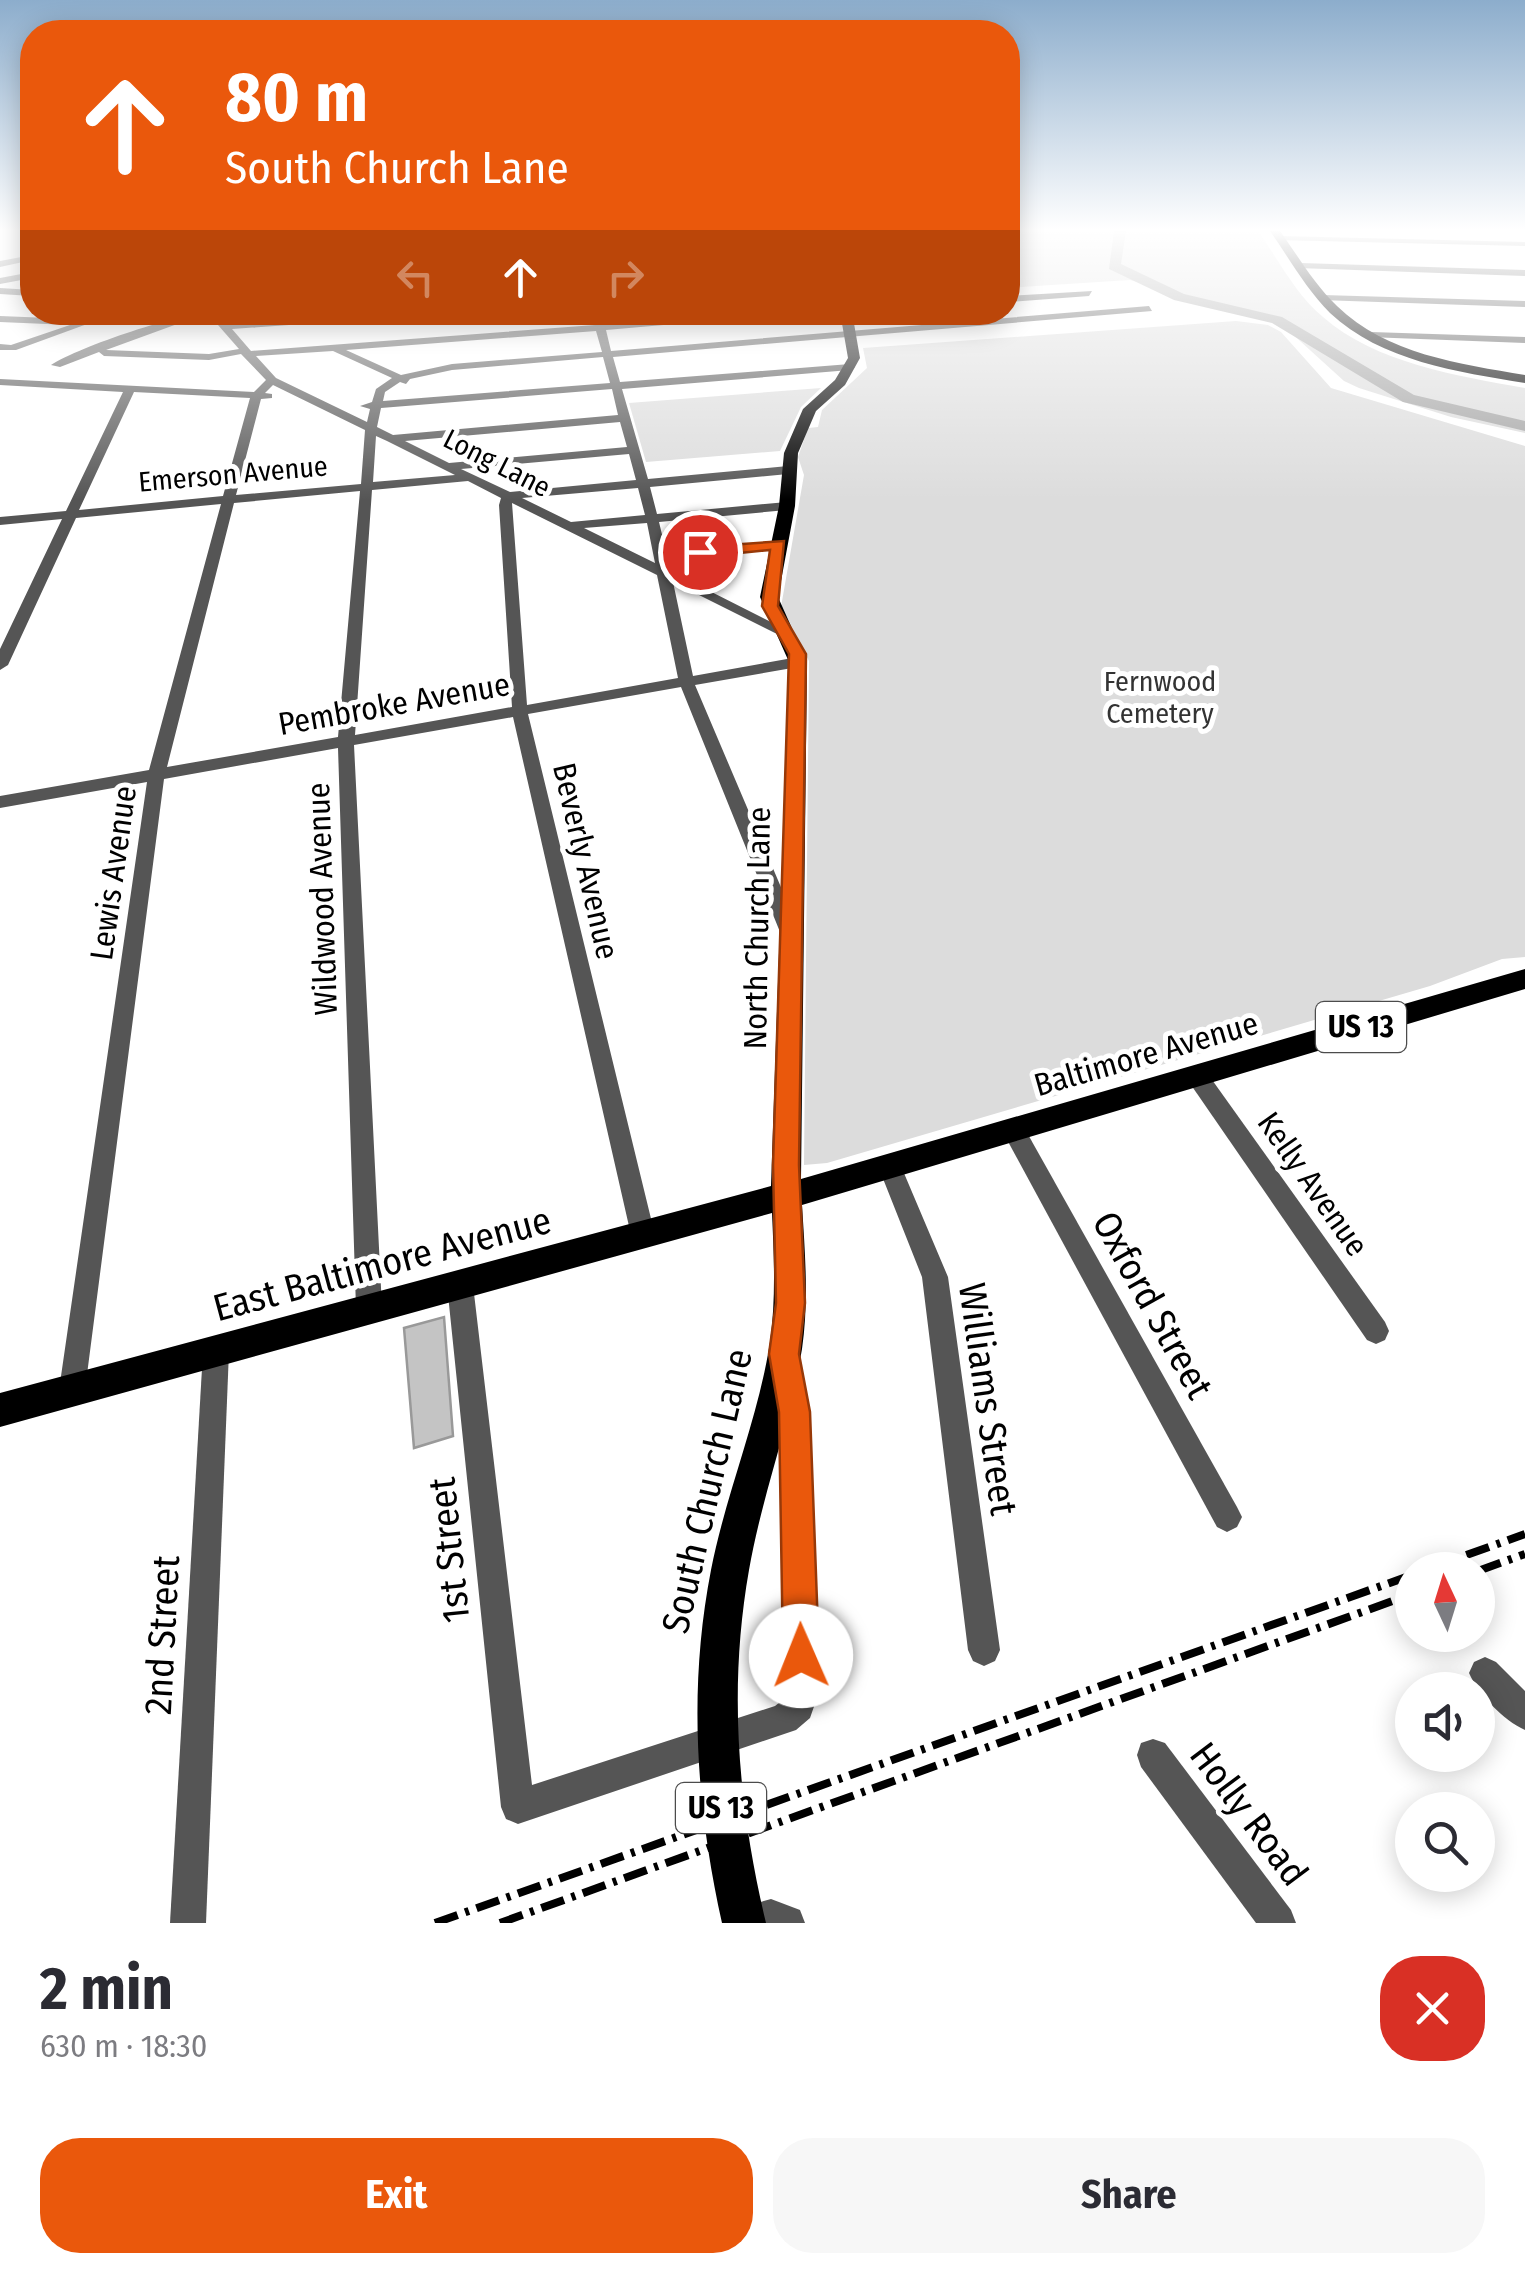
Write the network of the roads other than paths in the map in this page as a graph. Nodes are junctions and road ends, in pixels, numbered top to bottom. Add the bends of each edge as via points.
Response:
1 (1347, 321) edge
2 (81, 325) edge
3 (165, 325) edge
4 (239, 325) edge
5 (568, 325) edge
6 (599, 325) edge
7 (848, 325) edge
8 (981, 325) edge
9 (224, 327) joint
10 (1370, 335) junction
11 (850, 336) junction
12 (1525, 340) edge
13 (6, 348) edge
14 (335, 348) junction
15 (92, 352) junction
16 (245, 352) junction
17 (606, 356) junction
18 (56, 364) dead end
19 (850, 368) junction
20 (399, 378) junction
21 (1525, 379) edge
22 (272, 380) junction
23 (0, 382) edge
24 (614, 386) junction
25 (130, 389) junction
26 (256, 396) junction
27 (311, 398) junction
28 (446, 399) junction
29 (374, 406) junction
30 (333, 408) junction
31 (623, 418) junction
32 (508, 427) junction
33 (371, 429) junction
34 (391, 438) junction
35 (632, 450) junction
36 (448, 466) junction
37 (788, 470) junction
38 (472, 477) junction
39 (642, 484) junction
40 (366, 487) junction
41 (508, 496) junction
42 (229, 500) junction
43 (787, 506) junction
44 (69, 514) junction
45 (652, 518) junction
46 (0, 521) edge
47 (567, 526) junction
48 (778, 544) junction
49 (660, 556) junction
50 (662, 573) junction
51 (782, 631) junction
52 (798, 662) junction
53 (0, 665) edge
54 (686, 683) junction
55 (520, 713) junction
56 (346, 742) junction
57 (156, 777) junction
58 (0, 802) edge
59 (792, 938) junction
60 (1525, 979) edge
61 (1198, 1076) junction
62 (1014, 1129) junction
63 (890, 1166) junction
64 (786, 1196) junction
65 (644, 1235) junction
66 (460, 1285) junction
67 (369, 1308) junction
68 (1376, 1330) dead end
69 (216, 1351) junction
70 (784, 1354) junction
71 (72, 1390) junction
72 (0, 1410) edge
73 (1226, 1517) dead end
74 (984, 1650) dead end
75 (1495, 1682) edge
76 (1525, 1714) edge
77 (1152, 1755) dead end
78 (188, 1923) edge
79 (745, 1923) edge
80 (787, 1923) edge
81 (1278, 1923) edge

1 - 10 main road
2 - 13 street
3 - 15 street
4 - 9 street
5 - 14 street
6 - 17 street
7 - 11 main road
8 - 11 street
9 - 16 street, Long Lane
10 - 12 street
10 - 21 main road via 1448,363
11 - 17 street
11 - 19 main road
14 - 16 street
14 - 20 street
15 - 16 street
15 - 18 street
16 - 22 street, Long Lane
17 - 20 street
17 - 24 street
19 - 24 street
19 - 37 main road via 810,409
20 - 28 street
20 - 29 street via 380,391
22 - 26 street
22 - 27 street, Long Lane
23 - 25 street via 11,388
24 - 28 street
24 - 31 street
25 - 26 street
25 - 44 street
26 - 27 street
26 - 42 street, Lewis Avenue
27 - 30 street, Long Lane
28 - 29 street
28 - 32 street
29 - 30 street
29 - 33 street, Wildwood Avenue
30 - 33 street, Long Lane
31 - 32 street
31 - 35 street
32 - 34 street
33 - 34 street, Long Lane
33 - 40 street, Wildwood Avenue
34 - 36 street, Long Lane
35 - 36 street
35 - 39 street
36 - 38 street, Long Lane
37 - 39 street
37 - 43 main road
38 - 40 street, Emerson Avenue
38 - 41 street, Long Lane
39 - 41 street
39 - 45 street
40 - 42 street, Emerson Avenue
40 - 56 street, Wildwood Avenue
41 - 47 street, Long Lane
41 - 55 street, Beverly Avenue
42 - 44 street, Emerson Avenue
42 - 57 street, Lewis Avenue
43 - 45 street
43 - 48 main road
44 - 46 street, Emerson Avenue
44 - 53 street
45 - 47 street
45 - 49 street
47 - 50 street, Long Lane
48 - 49 street
48 - 51 main road via 769,598
49 - 50 street
50 - 51 street, Long Lane
50 - 54 street
51 - 52 main road
52 - 54 street, Pembroke Avenue
52 - 59 main road, North Church Lane
54 - 55 street, Pembroke Avenue
54 - 59 street
55 - 56 street, Pembroke Avenue
55 - 65 street, Beverly Avenue
56 - 57 street, Pembroke Avenue
56 - 67 street, Wildwood Avenue
57 - 58 street, Pembroke Avenue
57 - 71 street, Lewis Avenue
59 - 64 main road, North Church Lane
60 - 61 main road, Baltimore Avenue / US 13
61 - 62 main road, Baltimore Avenue / US 13
61 - 68 street, Kelly Avenue
62 - 63 main road, Baltimore Avenue / US 13
62 - 73 street, Oxford Street
63 - 64 main road, Baltimore Avenue / US 13
63 - 74 street, Williams Street via 935,1277
64 - 65 main road, East Baltimore Avenue
64 - 70 main road, South Church Lane / US 13 via 790,1303
65 - 66 main road, East Baltimore Avenue
66 - 67 main road, East Baltimore Avenue
66 - 70 street, 1st Street via 518,1807 785,1719 799,1708 794,1412
67 - 69 main road, East Baltimore Avenue
69 - 71 main road, East Baltimore Avenue
69 - 78 street, 2nd Street
70 - 79 main road, South Church Lane / US 13 via 729,1572 714,1690 718,1790
71 - 72 main road, East Baltimore Avenue
75 - 76 street
77 - 81 street, Holly Road
79 - 80 street via 771,1917

